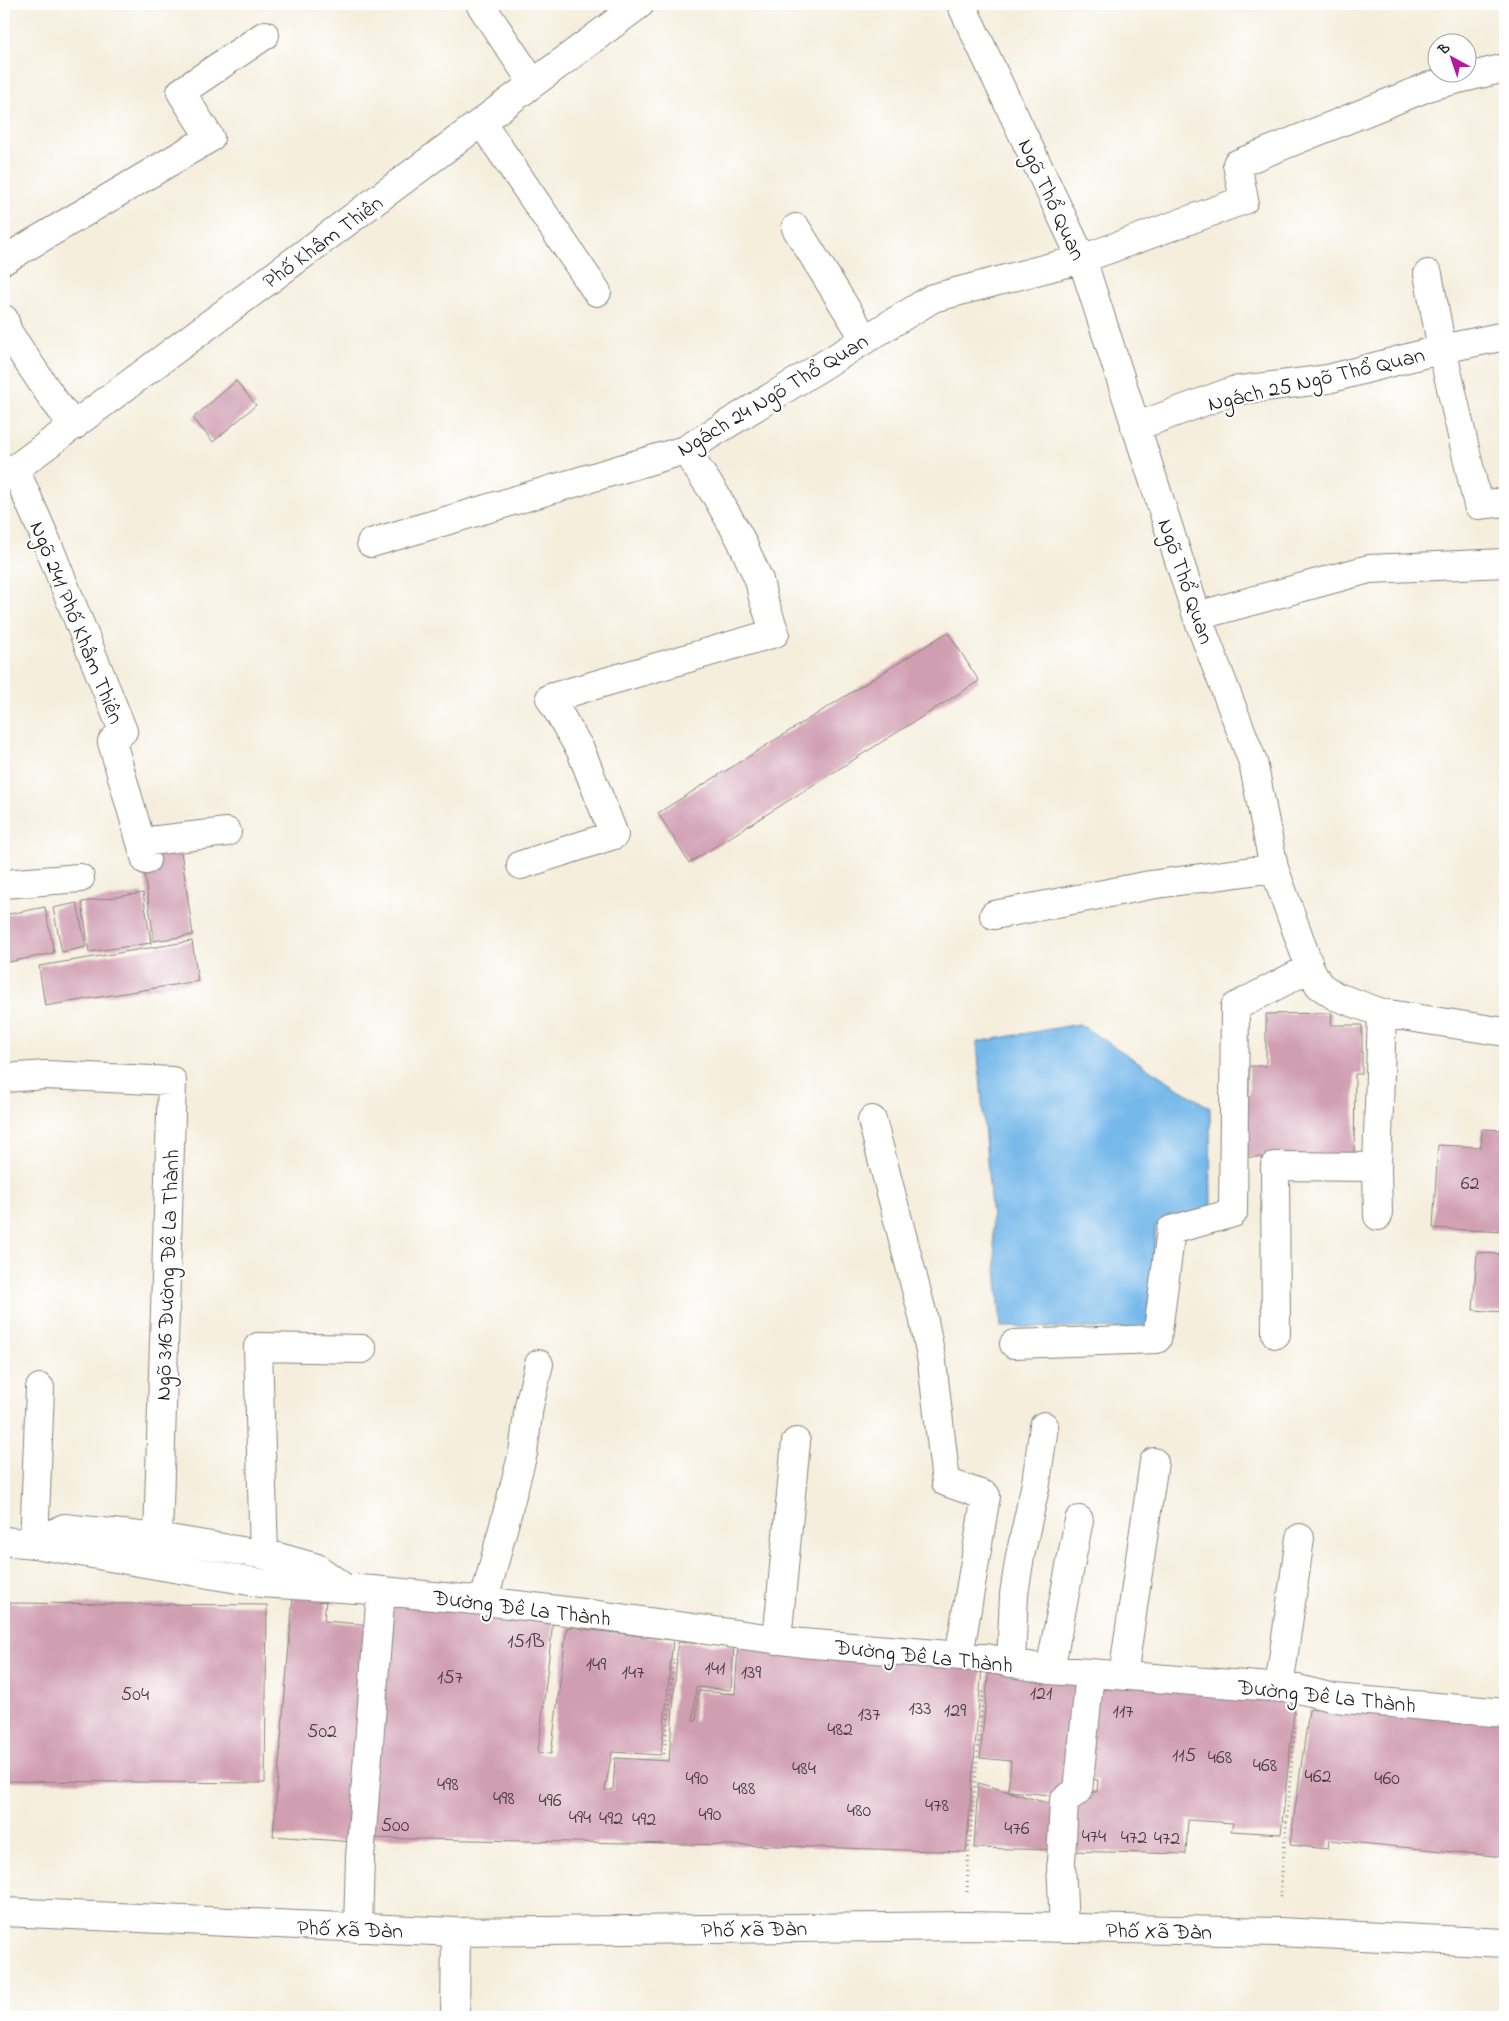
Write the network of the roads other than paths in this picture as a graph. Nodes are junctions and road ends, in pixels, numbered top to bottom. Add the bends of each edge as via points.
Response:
1 (480, 4) edge
2 (640, 4) edge
3 (961, 4) edge
4 (265, 35) dead end
5 (1505, 68) edge
6 (534, 83) junction
7 (482, 123) junction
8 (796, 228) dead end
9 (1082, 259) junction
10 (4, 260) edge
11 (1428, 274) dead end
12 (597, 292) dead end
13 (5, 328) edge
14 (1505, 336) edge
15 (864, 339) junction
16 (1442, 349) junction
17 (74, 426) junction
18 (1135, 427) junction
19 (685, 450) junction
20 (9, 473) edge
21 (1505, 502) edge
22 (371, 543) dead end
23 (1505, 563) edge
24 (1198, 616) junction
25 (228, 832) dead end
26 (521, 865) dead end
27 (1274, 868) junction
28 (80, 878) dead end
29 (4, 884) edge
30 (994, 915) dead end
31 (1310, 968) junction
32 (1382, 1013) junction
33 (1505, 1032) edge
34 (4, 1078) edge
35 (872, 1120) dead end
36 (1377, 1167) junction
37 (1378, 1216) dead end
38 (1276, 1334) dead end
39 (1014, 1344) dead end
40 (362, 1349) dead end
41 (539, 1364) dead end
42 (40, 1388) dead end
43 (1044, 1426) dead end
44 (796, 1442) dead end
45 (1154, 1462) dead end
46 (1079, 1520) dead end
47 (158, 1538) junction
48 (1300, 1538) dead end
49 (4, 1541) edge
50 (34, 1544) junction
51 (264, 1555) junction
52 (344, 1588) junction
53 (381, 1591) junction
54 (484, 1602) junction
55 (777, 1640) junction
56 (959, 1656) junction
57 (998, 1661) junction
58 (1050, 1670) junction
59 (1090, 1672) junction
60 (1123, 1676) junction
61 (1288, 1688) junction
62 (1505, 1713) edge
63 (4, 1912) edge
64 (358, 1928) junction
65 (1064, 1928) junction
66 (456, 1932) junction
67 (1505, 1943) edge
68 (456, 2017) edge

1 - 6 main road
2 - 6 main road, Phố Khâm Thiên
3 - 9 main road, Ngõ Thổ Quan
4 - 10 main road via 181,92 210,138
5 - 9 main road, Ngách 24 Ngõ Thổ Quan via 1430,86 1237,164 1244,200
6 - 7 main road, Phố Khâm Thiên
7 - 12 main road
7 - 17 main road, Phố Khâm Thiên
8 - 15 main road
9 - 15 main road, Ngách 24 Ngõ Thổ Quan via 934,298
9 - 18 main road, Ngõ Thổ Quan
11 - 16 main road, Ngách 25 Ngõ Thổ Quan
13 - 17 main road
14 - 16 main road, Ngách 25 Ngõ Thổ Quan
15 - 19 main road, Ngách 24 Ngõ Thổ Quan
16 - 18 main road, Ngách 25 Ngõ Thổ Quan via 1328,379 1233,392
16 - 21 main road via 1478,505
17 - 20 main road, Phố Khâm Thiên
18 - 24 main road, Ngõ Thổ Quan
19 - 22 main road, Ngách 24 Ngõ Thổ Quan
19 - 26 main road via 740,538 759,580 775,633 550,698 581,751 614,834
20 - 25 main road, Ngõ 241 Phố Khâm Thiên via 46,540 123,731 112,742 144,851
23 - 24 main road via 1369,569
24 - 27 main road, Ngõ Thổ Quan via 1253,762
27 - 30 main road via 1150,885
27 - 31 main road, Ngõ Thổ Quan
28 - 29 main road
31 - 32 main road, Ngõ Thổ Quan via 1319,985 1335,996
31 - 39 main road via 1235,1007 1233,1212 1171,1230 1157,1339
32 - 33 main road, Ngõ Thổ Quan
32 - 36 main road
34 - 47 main road, Ngõ 316 Đường Đê La Thành via 46,1074 172,1081
35 - 56 main road via 924,1316 946,1482 986,1496
36 - 37 main road
36 - 38 main road via 1275,1166
40 - 51 main road via 258,1347
41 - 54 main road via 523,1453
42 - 50 main road
43 - 57 main road via 1036,1483
44 - 55 main road
45 - 60 main road
46 - 58 main road
47 - 50 main road via 64,1528
47 - 51 main road
48 - 61 main road
49 - 50 main road, Đường Đê La Thành
50 - 52 main road, Đường Đê La Thành via 261,1583
51 - 52 main road via 317,1568
52 - 53 main road, Đường Đê La Thành
53 - 54 main road, Đường Đê La Thành
53 - 64 main road via 360,1857
54 - 55 main road, Đường Đê La Thành
55 - 56 main road, Đường Đê La Thành
56 - 57 main road, Đường Đê La Thành
57 - 58 main road, Đường Đê La Thành
58 - 59 main road, Đường Đê La Thành
59 - 60 main road, Đường Đê La Thành
59 - 65 main road via 1078,1791 1064,1800 1061,1862
60 - 61 main road, Đường Đê La Thành
61 - 62 main road, Đường Đê La Thành via 1334,1698
63 - 64 main road, Phố Xã Đàn
64 - 66 main road, Phố Xã Đàn
65 - 66 main road, Phố Xã Đàn via 966,1926
65 - 67 main road, Phố Xã Đàn via 1279,1932
66 - 68 main road

